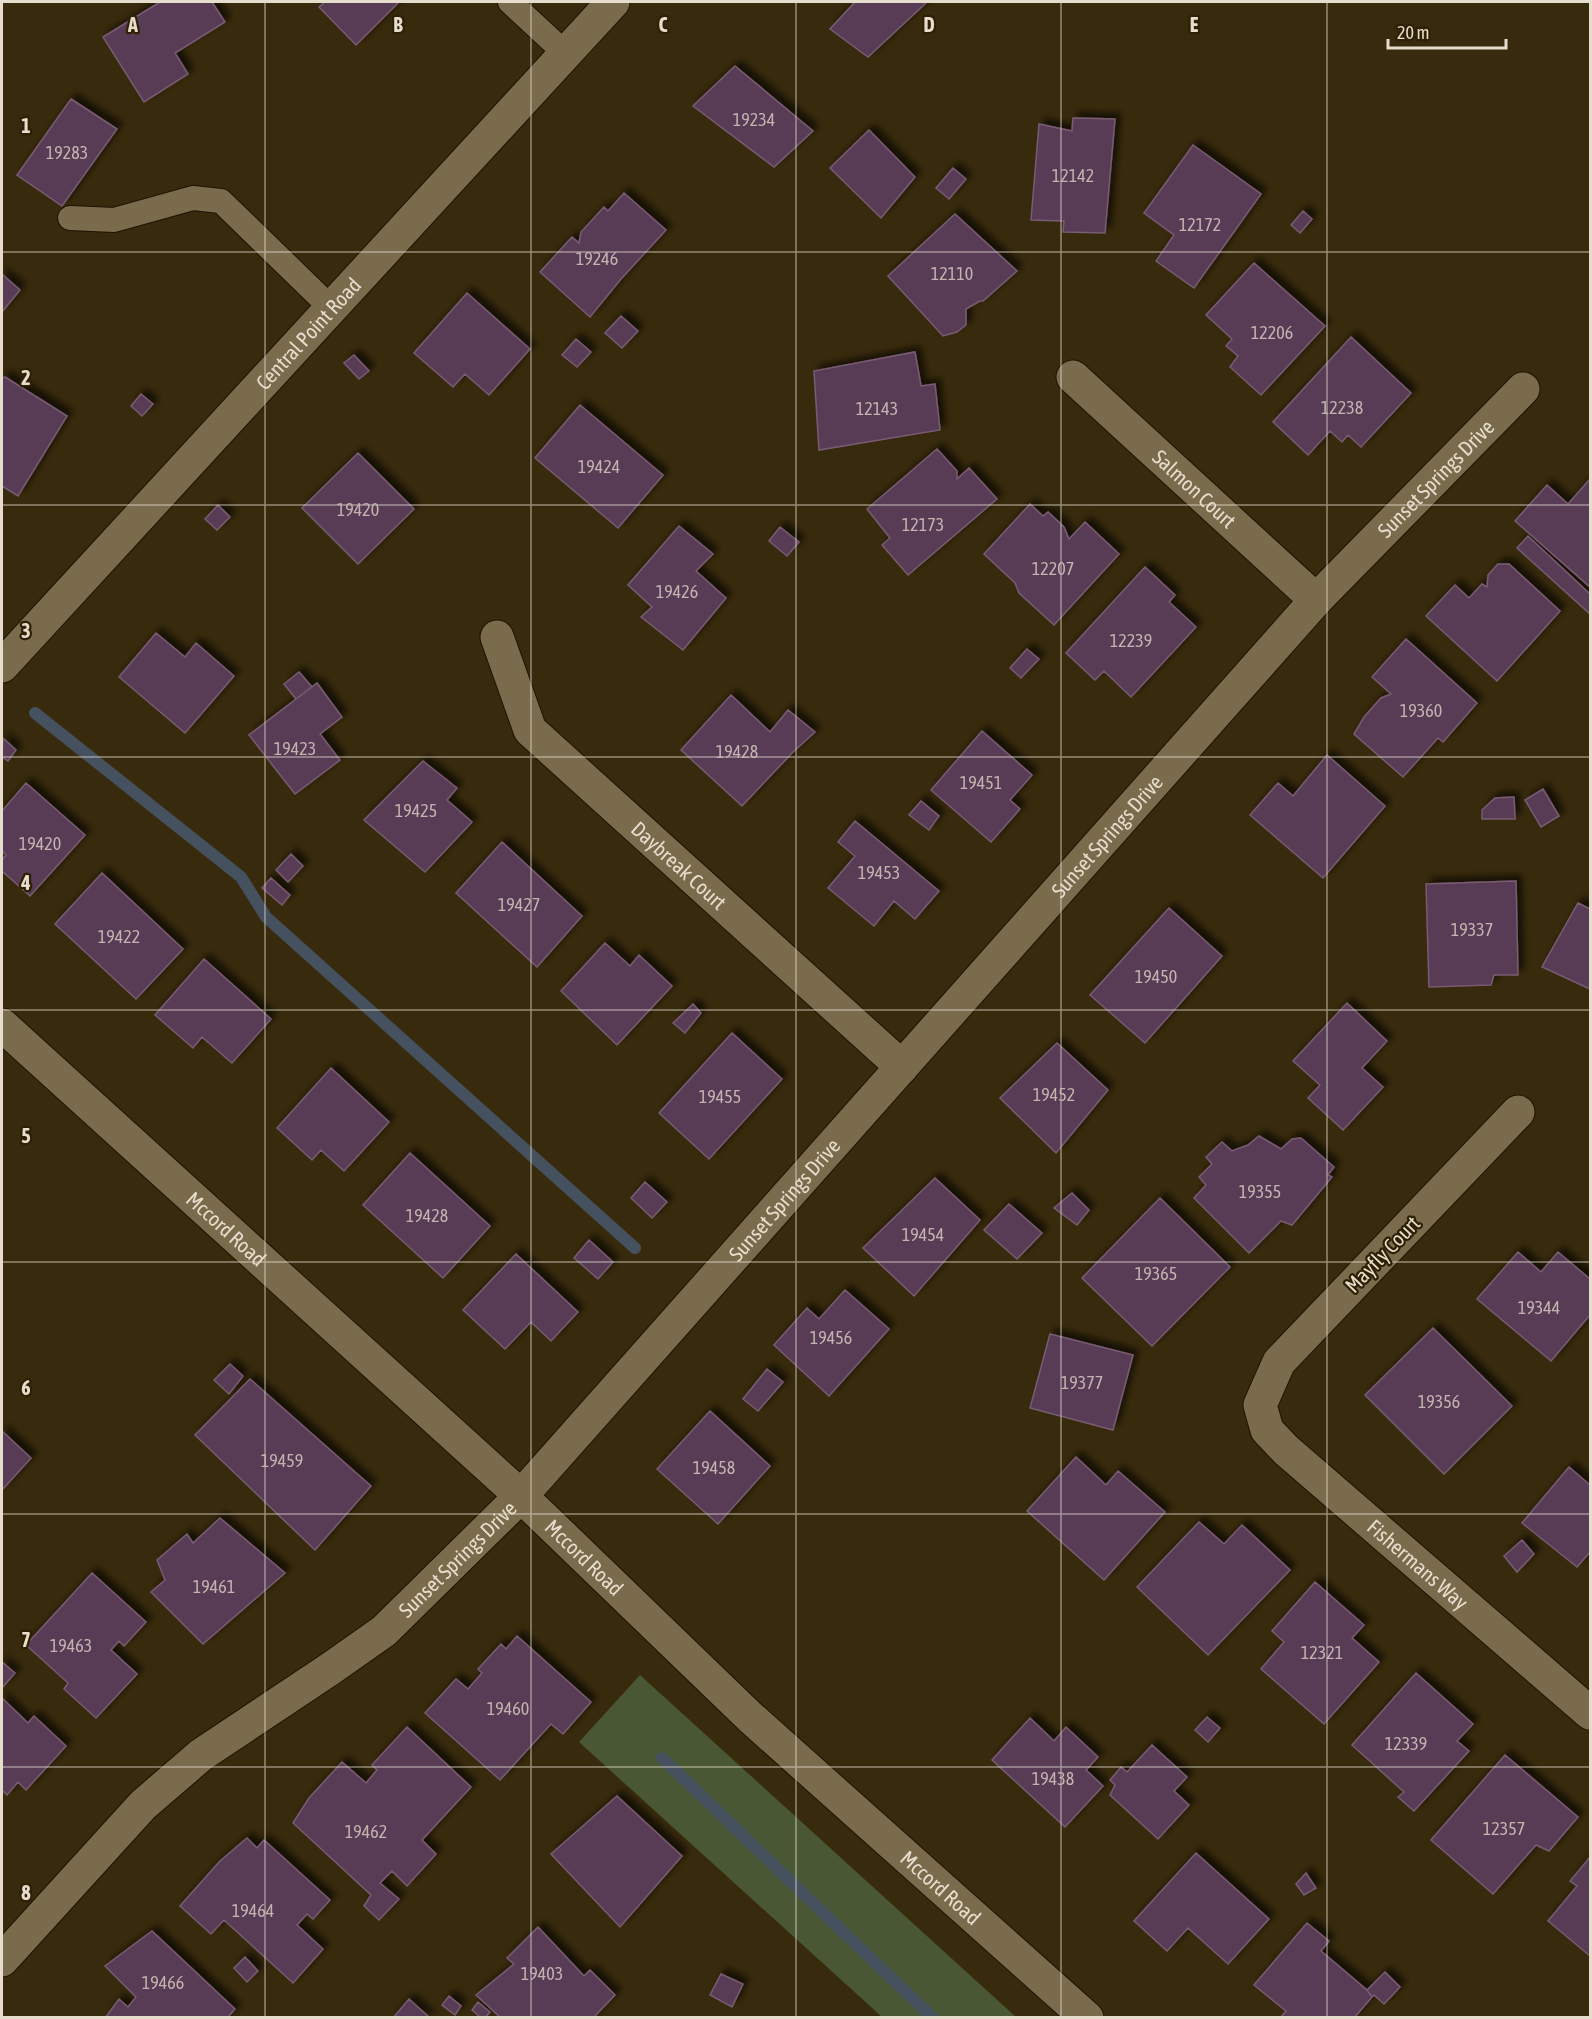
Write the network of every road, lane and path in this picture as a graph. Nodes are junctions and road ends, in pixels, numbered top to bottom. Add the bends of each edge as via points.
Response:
1 (510, 2) edge
2 (613, 2) edge
3 (566, 53) junction
4 (70, 218) dead end
5 (330, 307) junction
6 (1073, 377) dead end
7 (1523, 388) dead end
8 (1316, 600) junction
9 (497, 637) dead end
10 (2, 666) edge
11 (2, 1025) edge
12 (902, 1067) junction
13 (1518, 1113) dead end
14 (1260, 1406) joint
15 (521, 1496) junction
16 (1590, 1713) edge
17 (2, 1960) edge
18 (1087, 2018) edge

1 - 3 lane
2 - 3 street, Central Point Road
3 - 5 street, Central Point Road
4 - 5 lane via 114,220 193,198 221,201
5 - 10 street, Central Point Road
6 - 8 street, Salmon Court
7 - 8 street, Sunset Springs Drive
8 - 12 street, Sunset Springs Drive
9 - 12 street, Daybreak Court via 530,730
11 - 15 street, Mccord Road
12 - 15 street, Sunset Springs Drive
13 - 14 street, Mayfly Court via 1280,1362
14 - 16 street, Fishermans Way via 1267,1430 1287,1450
15 - 17 street, Sunset Springs Drive via 384,1631 201,1755 143,1805
15 - 18 street, Mccord Road via 750,1717

